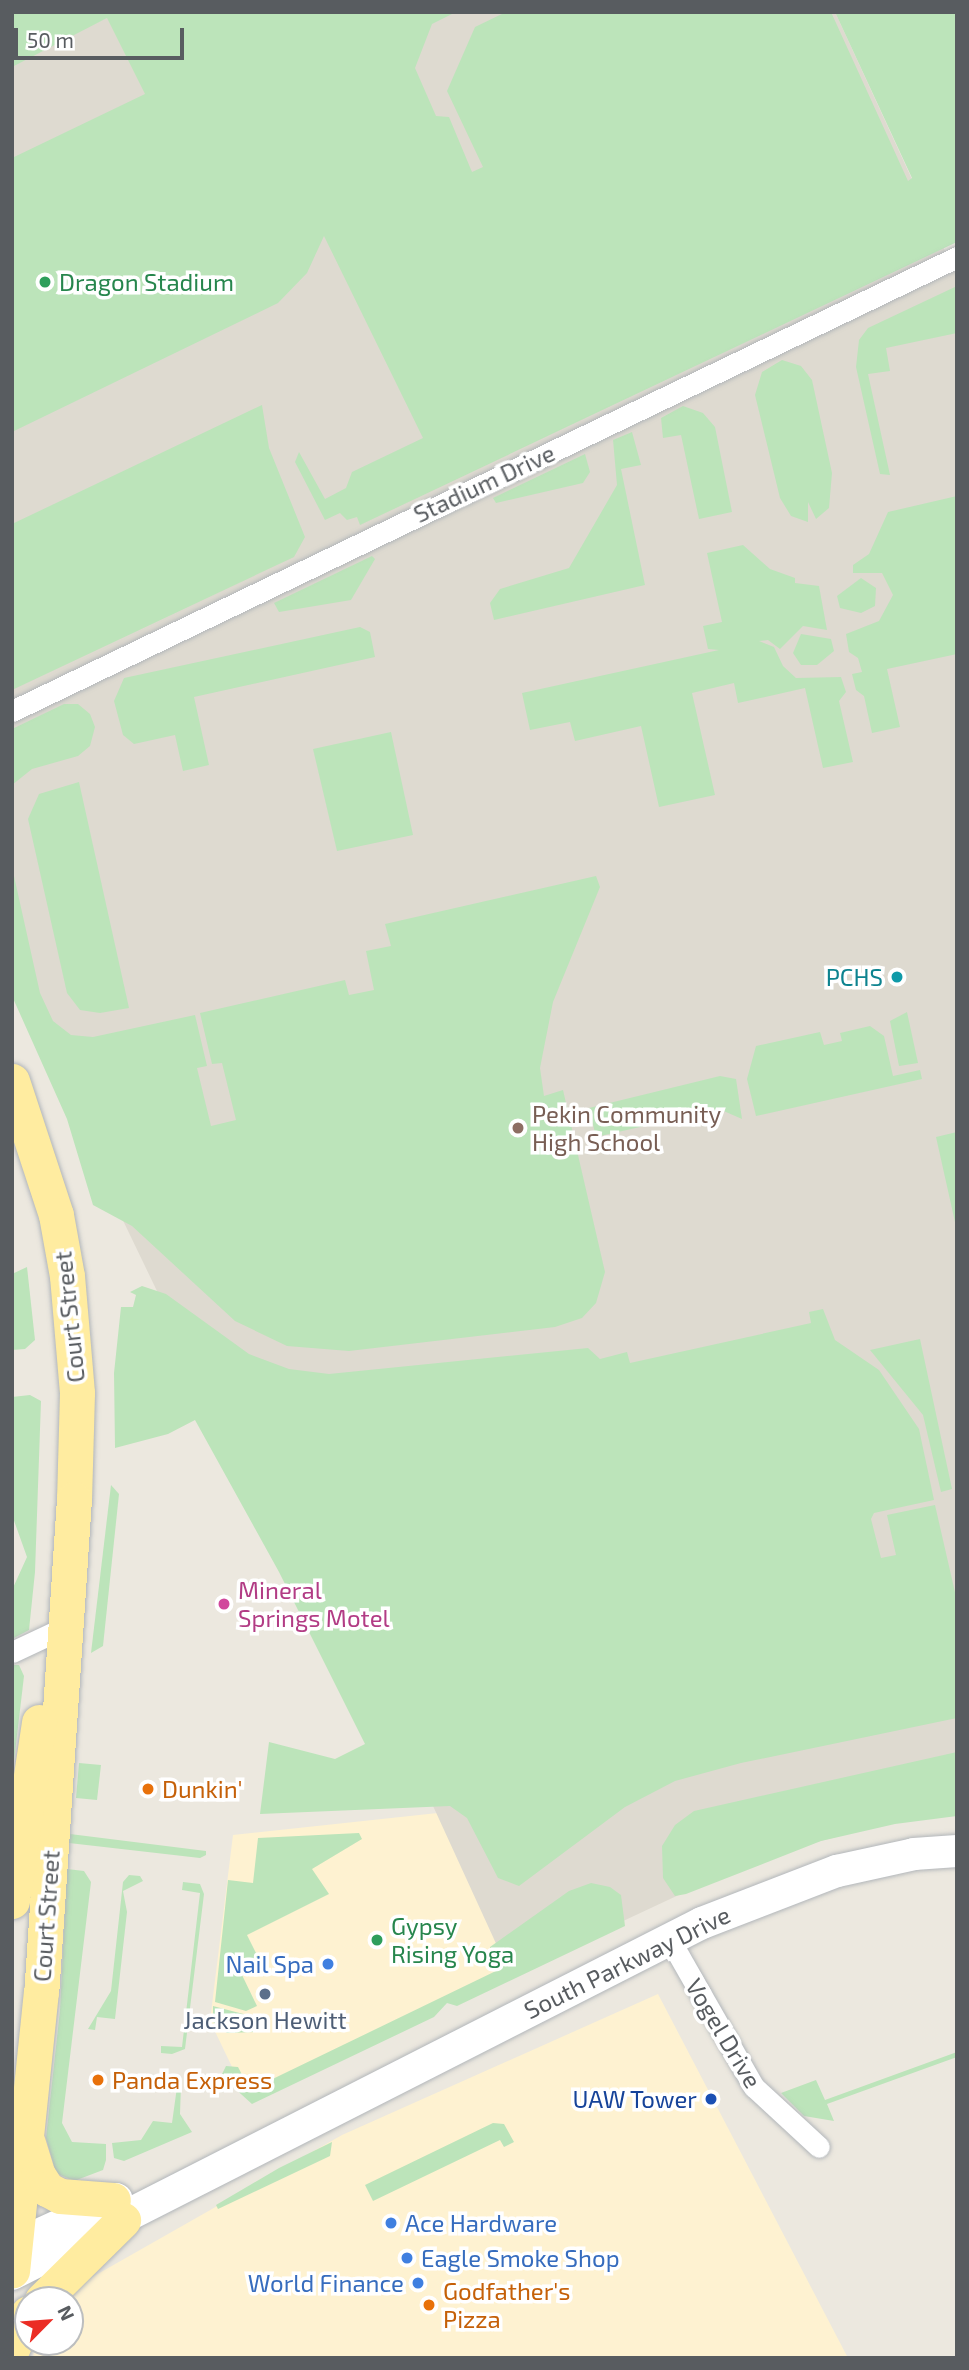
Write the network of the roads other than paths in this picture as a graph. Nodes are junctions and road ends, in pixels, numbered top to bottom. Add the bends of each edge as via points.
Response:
1 (957, 257) edge
2 (12, 710) edge
3 (12, 1081) edge
4 (59, 1630) junction
5 (12, 1652) edge
6 (957, 1851) edge
7 (12, 1901) edge
8 (670, 1940) junction
9 (27, 2135) junction
10 (819, 2147) dead end
11 (118, 2210) junction
12 (13, 2259) edge
13 (54, 2286) edge

1 - 2 street, Stadium Drive
3 - 4 main road, Court Street via 41,1159 67,1276 77,1393 74,1499
4 - 5 street
4 - 7 main road, Court Street
4 - 9 main road, Court Street via 41,1991
6 - 8 main road, South Parkway Drive via 914,1854 837,1871 758,1899
8 - 10 street, Vogel Drive via 754,2087
8 - 11 main road, South Parkway Drive via 313,2119
9 - 11 main road via 38,2175 47,2189
9 - 12 main road, Court Street
11 - 12 main road, South Parkway Drive
11 - 13 main road

